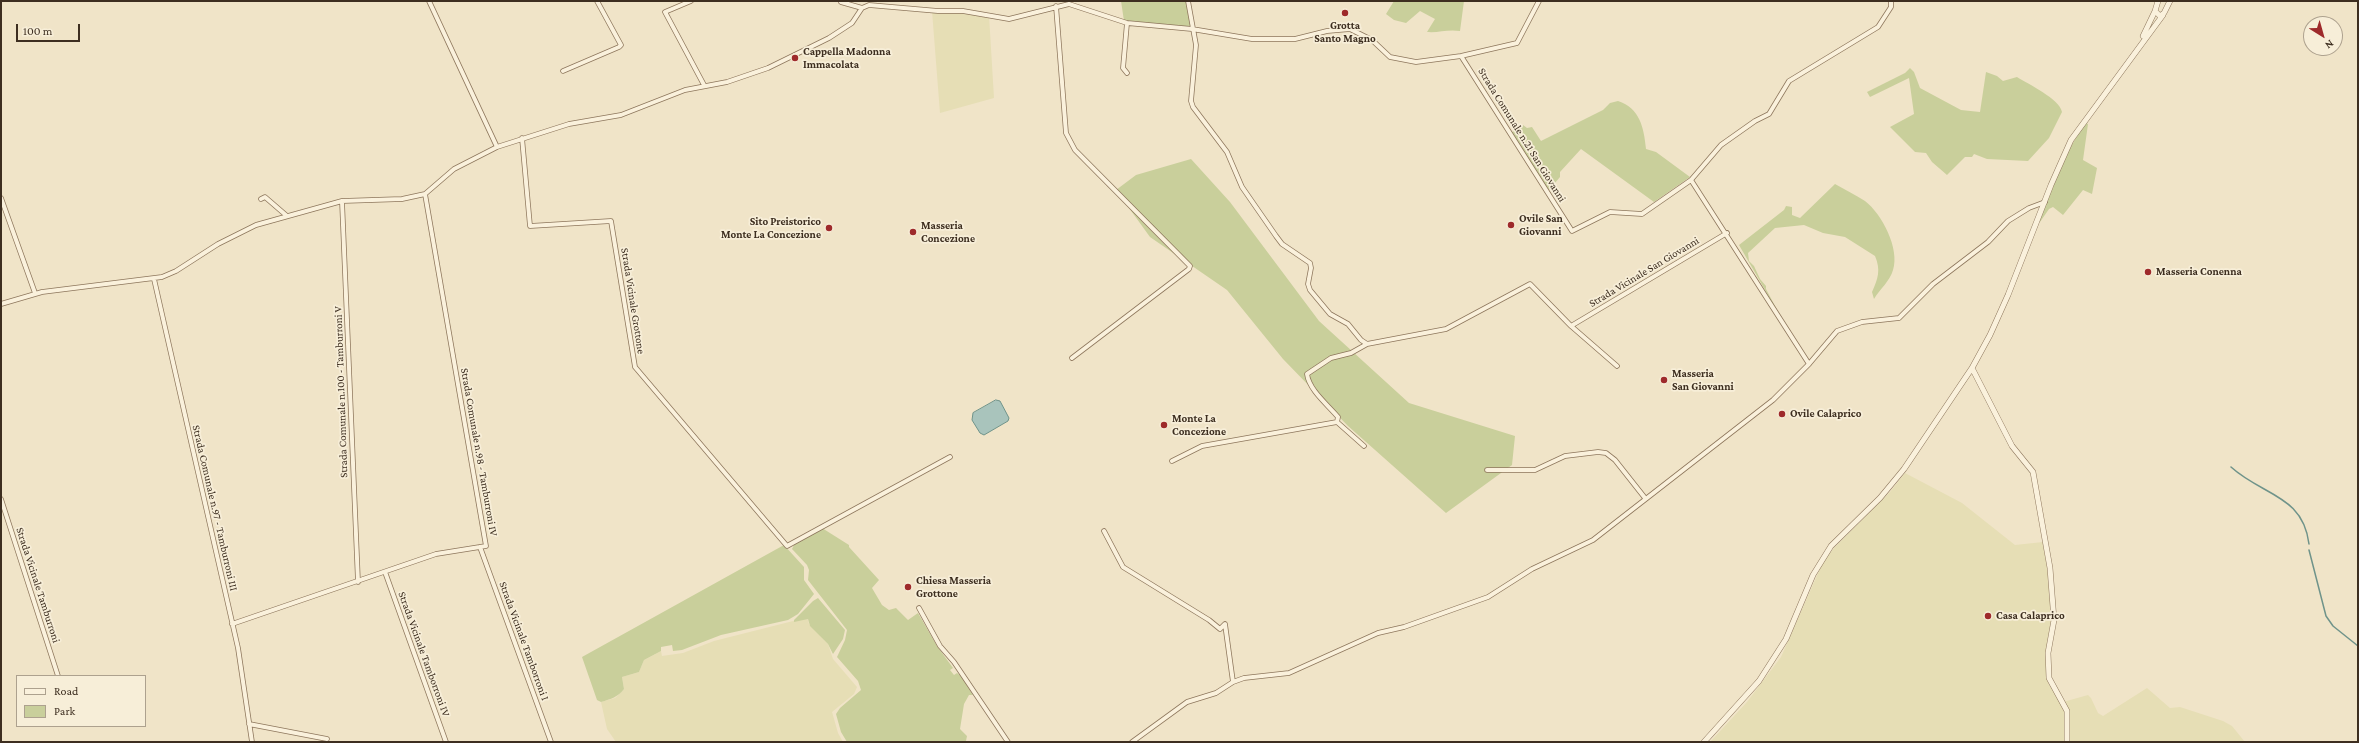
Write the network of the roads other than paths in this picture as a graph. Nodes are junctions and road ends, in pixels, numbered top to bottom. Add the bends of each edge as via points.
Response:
1 (429, 1) edge
2 (597, 1) edge
3 (691, 1) edge
4 (1188, 1) edge
5 (1538, 1) edge
6 (1891, 1) edge
7 (2158, 1) edge
8 (2170, 1) edge
9 (841, 2) dead end
10 (1068, 2) edge
11 (1056, 6) junction
12 (862, 8) junction
13 (2155, 11) junction
14 (2163, 15) junction
15 (1127, 23) junction
16 (1192, 29) junction
17 (2138, 46) junction
18 (1461, 56) junction
19 (563, 71) dead end
20 (1128, 73) dead end
21 (704, 85) junction
22 (522, 138) junction
23 (497, 147) junction
24 (1692, 180) junction
25 (425, 194) junction
26 (1, 198) edge
27 (262, 199) dead end
28 (342, 201) junction
29 (2046, 202) junction
30 (287, 216) junction
31 (1727, 233) junction
32 (154, 279) junction
33 (34, 293) junction
34 (1, 304) edge
35 (1571, 326) junction
36 (1367, 344) junction
37 (1072, 358) dead end
38 (1810, 364) junction
39 (1616, 366) dead end
40 (1972, 368) junction
41 (1338, 422) junction
42 (1364, 446) dead end
43 (950, 457) dead end
44 (1172, 461) dead end
45 (1487, 470) dead end
46 (1645, 498) junction
47 (1, 499) edge
48 (1104, 531) dead end
49 (480, 547) junction
50 (385, 572) junction
51 (358, 581) junction
52 (919, 608) dead end
53 (232, 624) junction
54 (58, 675) edge
55 (1233, 682) junction
56 (250, 724) junction
57 (327, 739) dead end
58 (252, 742) edge
59 (446, 742) edge
60 (551, 742) edge
61 (1008, 742) edge
62 (1132, 742) edge
63 (1704, 742) edge
64 (2067, 742) edge

1 - 23 street
2 - 19 street via 621,44
3 - 21 street via 665,12
4 - 16 street
5 - 18 street via 1517,43
6 - 24 street, Strada Comunale n.21 San Giovanni via 1891,7 1878,26 1789,81 1769,114 1721,145
7 - 13 street
8 - 14 street
9 - 12 street
10 - 11 street
10 - 15 street
11 - 12 street via 1008,19 963,11 869,5
11 - 37 street via 1066,133 1075,150 1190,266
12 - 21 street via 852,23 807,50 768,68 727,82
13 - 14 street via 2158,16
13 - 17 street
14 - 17 street
15 - 16 street
15 - 20 street via 1123,68
16 - 18 street via 1252,39 1288,39 1350,29 1372,40 1390,57 1416,62
16 - 36 street via 1196,45 1191,101 1193,107 1227,152 1242,187 1276,236 1282,244 1310,263 1310,290 1330,314 1348,324
17 - 29 street via 2071,140
18 - 24 street, Strada Comunale n.21 San Giovanni via 1572,231 1610,212 1642,214
21 - 22 street via 620,115 570,124
22 - 23 street
22 - 43 street, Strada Vicinale Grottone via 530,226 611,221 635,367 787,546
23 - 25 street via 454,169
24 - 31 street
25 - 28 street via 402,199
25 - 49 street, Strada Comunale n.98 - Tamburroni IV via 486,546
26 - 33 street
27 - 30 street via 265,197
28 - 30 street
28 - 51 street, Strada Comunale n.100 - Tamburroni V
29 - 38 street via 2029,208 2008,221 1988,242 1933,284 1899,318 1862,322 1837,331
29 - 40 street via 1990,336
30 - 32 street via 245,229 176,272
31 - 35 street, Strada Vicinale San Giovanni
31 - 38 street
32 - 33 street
32 - 53 street, Strada Comunale n.97 - Tamburroni III
33 - 34 street
35 - 36 street via 1530,284 1446,329
35 - 39 street
36 - 41 street via 1331,358 1307,374 1313,389 1338,417
38 - 46 street via 1773,400
40 - 63 street via 1904,470 1880,498 1831,546 1813,575 1786,639 1759,681
40 - 64 street via 2012,446 2035,478 2050,568 2053,612 2048,653 2049,678 2067,711
41 - 42 street
41 - 44 street via 1202,446
45 - 46 street via 1535,470 1565,456 1606,453 1615,460
46 - 55 street via 1593,540 1532,570 1488,597 1404,628 1378,633 1289,673 1244,678
47 - 54 street, Strada Vicinale Tamburroni
48 - 55 street via 1123,567 1210,620 1220,629 1225,624
49 - 50 street, Strada Comunale n.98 - Tamburroni IV via 436,554
49 - 60 street, Strada Vicinale Tamborroni I
50 - 51 street, Strada Comunale n.98 - Tamburroni IV
50 - 59 street, Strada Vicinale Tamborroni IV
51 - 53 street, Strada Comunale n.98 - Tamburroni IV
52 - 61 street via 940,646 954,662
53 - 56 street, Strada Comunale n.97 - Tamburroni III
55 - 62 street via 1216,693 1187,702
56 - 57 street
56 - 58 street, Strada Comunale n.97 - Tamburroni III

